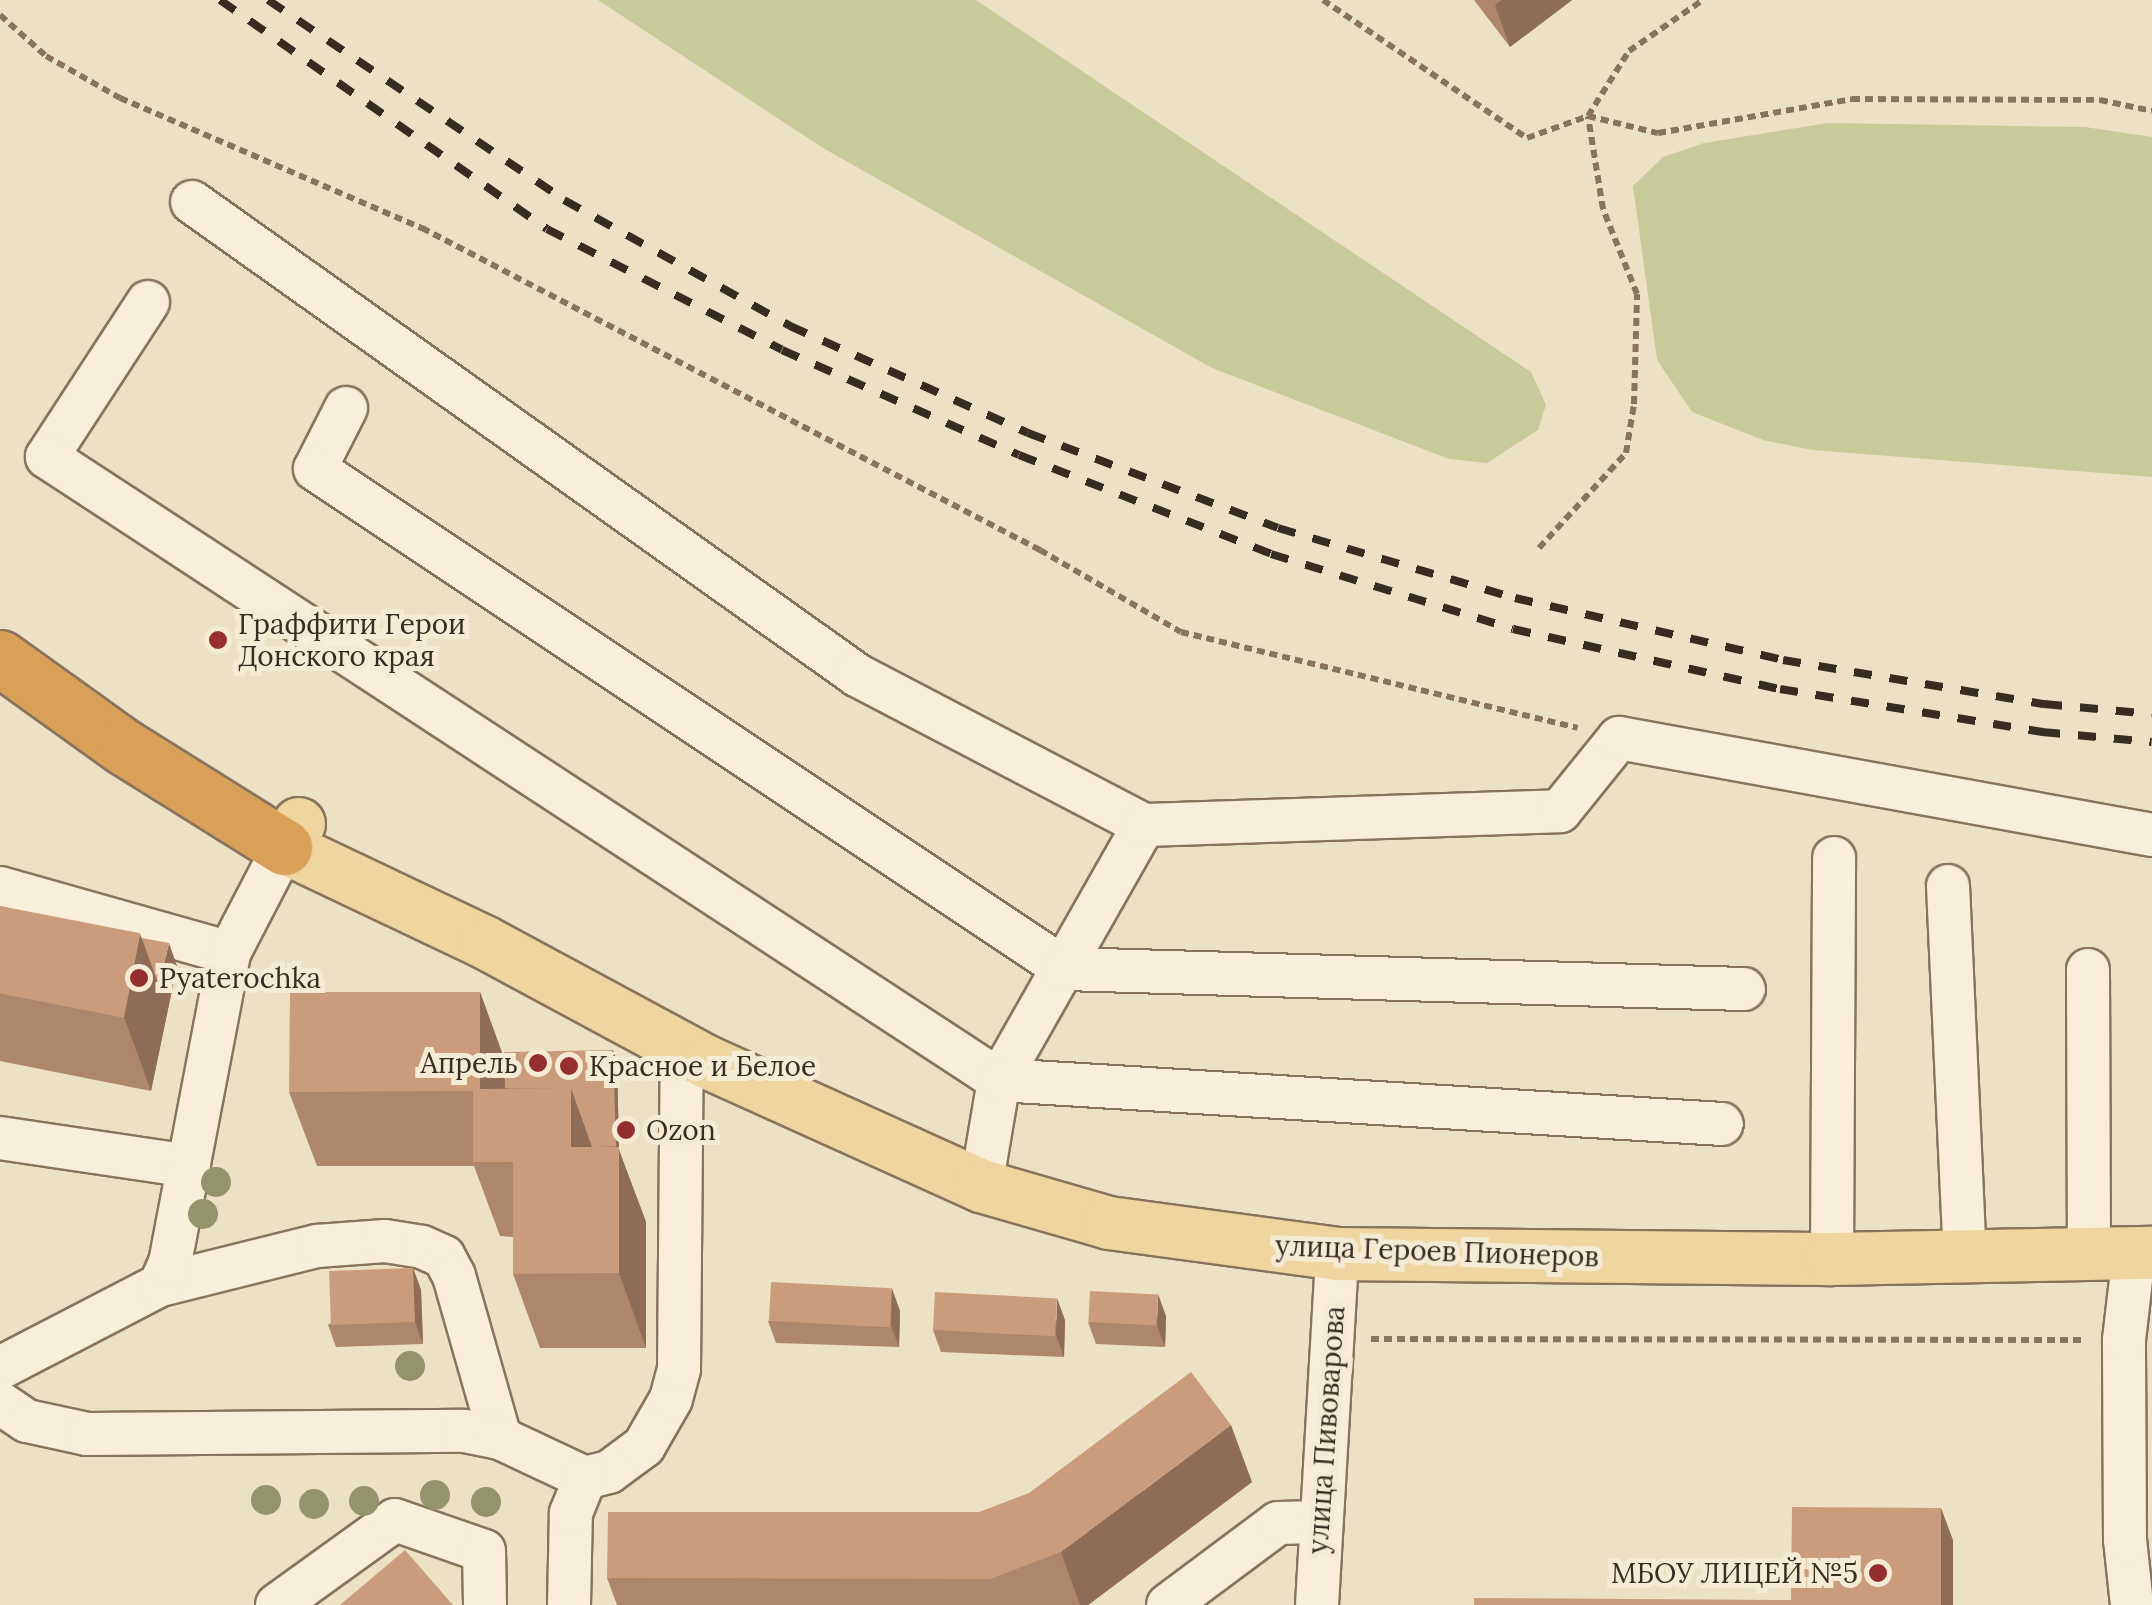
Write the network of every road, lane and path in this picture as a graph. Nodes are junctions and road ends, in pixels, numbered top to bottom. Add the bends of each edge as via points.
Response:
1 (1322, 0) edge
2 (1703, 0) edge
3 (0, 15) edge
4 (2152, 111) edge
5 (1588, 116) junction
6 (192, 202) dead end
7 (148, 302) dead end
8 (346, 408) dead end
9 (1539, 548) dead end
10 (0, 628) edge
11 (0, 658) edge
12 (0, 704) edge
13 (1620, 738) junction
14 (1144, 824) junction
15 (2152, 835) edge
16 (292, 836) junction
17 (1834, 858) dead end
18 (1948, 886) dead end
19 (0, 888) edge
20 (228, 953) junction
21 (1065, 968) junction
22 (2088, 970) dead end
23 (1744, 989) dead end
24 (682, 1048) junction
25 (999, 1080) junction
26 (1722, 1124) dead end
27 (0, 1138) edge
28 (188, 1166) junction
29 (981, 1186) junction
30 (1336, 1254) junction
31 (2125, 1254) edge
32 (1965, 1257) junction
33 (1832, 1259) junction
34 (160, 1285) junction
35 (1330, 1339) junction
36 (2124, 1340) junction
37 (0, 1368) edge
38 (0, 1403) edge
39 (500, 1438) junction
40 (585, 1478) junction
41 (1318, 1522) junction
42 (2138, 1540) edge
43 (277, 1605) edge
44 (485, 1605) edge
45 (570, 1605) edge
46 (1168, 1605) edge
47 (1317, 1605) edge
48 (2132, 1605) edge

1 - 5 path via 1528,138
2 - 5 path via 1629,51
3 - 13 path via 46,56 120,98 422,228 1040,550 1181,632
4 - 5 path via 2100,100 1852,99 1658,132
5 - 9 path via 1604,210 1637,294 1634,404 1626,453
6 - 14 street via 857,675
7 - 25 street via 47,457
8 - 21 street via 315,470
10 - 16 main road, улица Героев Пионеров
11 - 16 highway
12 - 16 highway via 197,813
13 - 14 street via 1560,810
13 - 15 street
14 - 21 street
16 - 20 street
16 - 24 main road, улица Героев Пионеров
17 - 33 street
18 - 32 street
19 - 20 street
20 - 28 street
21 - 23 street
21 - 25 street
22 - 31 street
24 - 29 main road, улица Героев Пионеров
24 - 40 street via 679,1369 671,1400 644,1446 609,1472
25 - 26 street
25 - 29 street
27 - 28 street
28 - 34 street
29 - 30 main road, улица Героев Пионеров via 1141,1229
30 - 33 main road, улица Героев Пионеров
30 - 35 street, улица Пивоварова
31 - 32 main road, улица Героев Пионеров
31 - 36 street
32 - 33 main road, улица Героев Пионеров
34 - 37 street
34 - 39 street via 317,1246 386,1241 433,1252 454,1276
35 - 36 path
35 - 41 street, улица Пивоварова
36 - 42 street
38 - 39 street via 28,1421 87,1434 446,1431
39 - 40 street
40 - 45 street via 571,1513
41 - 46 street via 1278,1523
41 - 47 street, улица Пивоварова
42 - 48 street
43 - 44 street via 395,1520 484,1551

